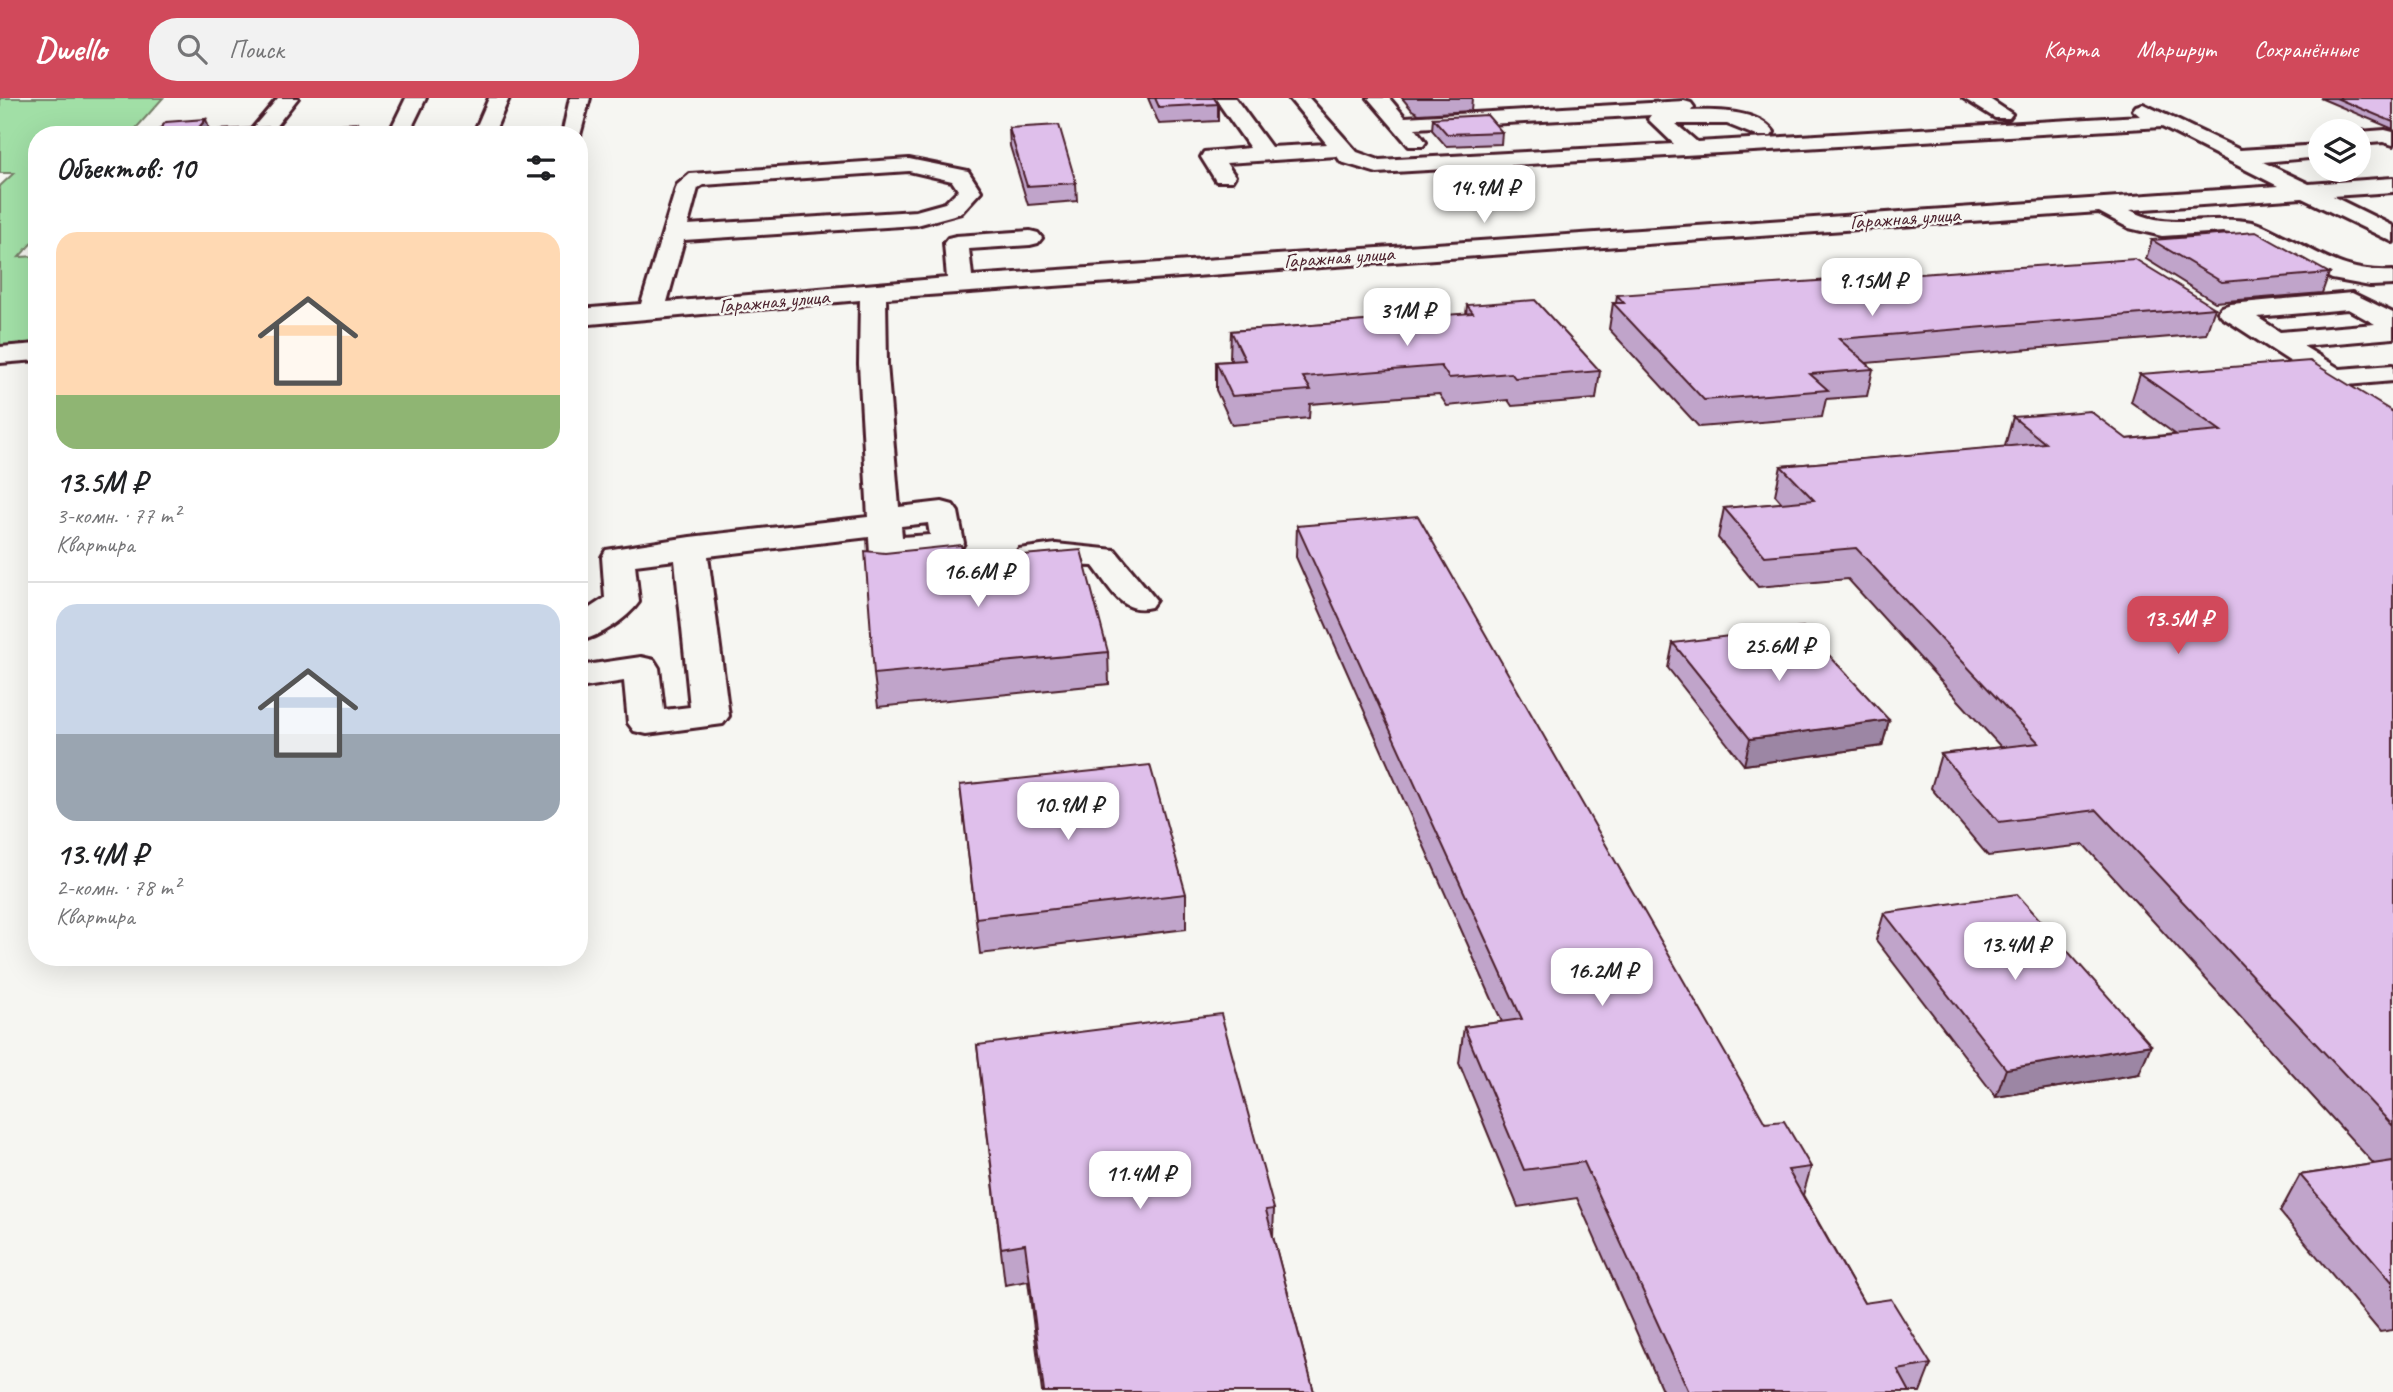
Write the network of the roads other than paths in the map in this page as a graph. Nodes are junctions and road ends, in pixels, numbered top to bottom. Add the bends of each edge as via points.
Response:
1 (288, 98) edge
2 (416, 98) edge
3 (499, 98) edge
4 (580, 98) edge
5 (1225, 98) edge
6 (1299, 98) edge
7 (1378, 98) edge
8 (1495, 98) edge
9 (1973, 98) edge
10 (2120, 98) edge
11 (1633, 104) edge
12 (2002, 114) dead end
13 (1514, 116) junction
14 (1714, 116) junction
15 (2166, 121) junction
16 (1400, 123) junction
17 (265, 126) edge
18 (401, 126) edge
19 (487, 126) edge
20 (574, 126) edge
21 (1764, 132) dead end
22 (2371, 137) edge
23 (2393, 139) edge
24 (2393, 145) edge
25 (1420, 146) dead end
26 (2371, 147) edge
27 (1343, 149) junction
28 (1692, 149) junction
29 (2308, 151) edge
30 (1265, 154) junction
31 (2238, 157) junction
32 (1224, 176) dead end
33 (2393, 185) edge
34 (2304, 190) junction
35 (2103, 204) junction
36 (676, 233) junction
37 (2393, 235) edge
38 (1030, 238) dead end
39 (2393, 278) edge
40 (960, 284) junction
41 (873, 292) junction
42 (651, 312) junction
43 (588, 316) edge
44 (2393, 323) edge
45 (2393, 330) edge
46 (2276, 340) junction
47 (28, 353) edge
48 (0, 355) edge
49 (2393, 373) edge
50 (886, 530) junction
51 (690, 547) junction
52 (1005, 559) edge
53 (966, 563) edge
54 (1139, 600) dead end
55 (588, 625) edge
56 (588, 676) edge

1 - 17 street
2 - 18 street
3 - 19 street
4 - 20 street
5 - 30 street
6 - 27 street
7 - 16 street
8 - 13 street
9 - 12 street
10 - 15 street
11 - 13 street
11 - 14 street via 1699,106
13 - 16 street
14 - 21 street via 1753,124
14 - 28 street via 1658,120
15 - 28 street
15 - 31 street
16 - 25 street
22 - 23 street
24 - 26 street
27 - 28 street via 1349,157 1377,167
27 - 30 street
29 - 31 street
30 - 32 street via 1212,158
31 - 34 street
33 - 34 street, Гаражная улица
34 - 35 street, Гаражная улица
34 - 37 street
35 - 39 street via 2137,223 2162,229 2223,225 2251,229 2341,274
35 - 40 street, Гаражная улица
36 - 36 street via 688,185 706,177 909,164 960,176 970,191 953,208 917,218
36 - 42 street
38 - 40 street via 956,243
40 - 41 street, Гаражная улица
41 - 42 street, Гаражная улица
41 - 50 street via 873,364
42 - 43 street, Гаражная улица
44 - 46 street via 2352,301 2231,312
45 - 46 street
46 - 49 street via 2335,378
47 - 48 street
50 - 51 street
50 - 53 street via 888,571
51 - 55 street via 618,556 622,602
51 - 56 street via 710,716 648,723 641,668
52 - 54 street via 1056,554 1103,557

